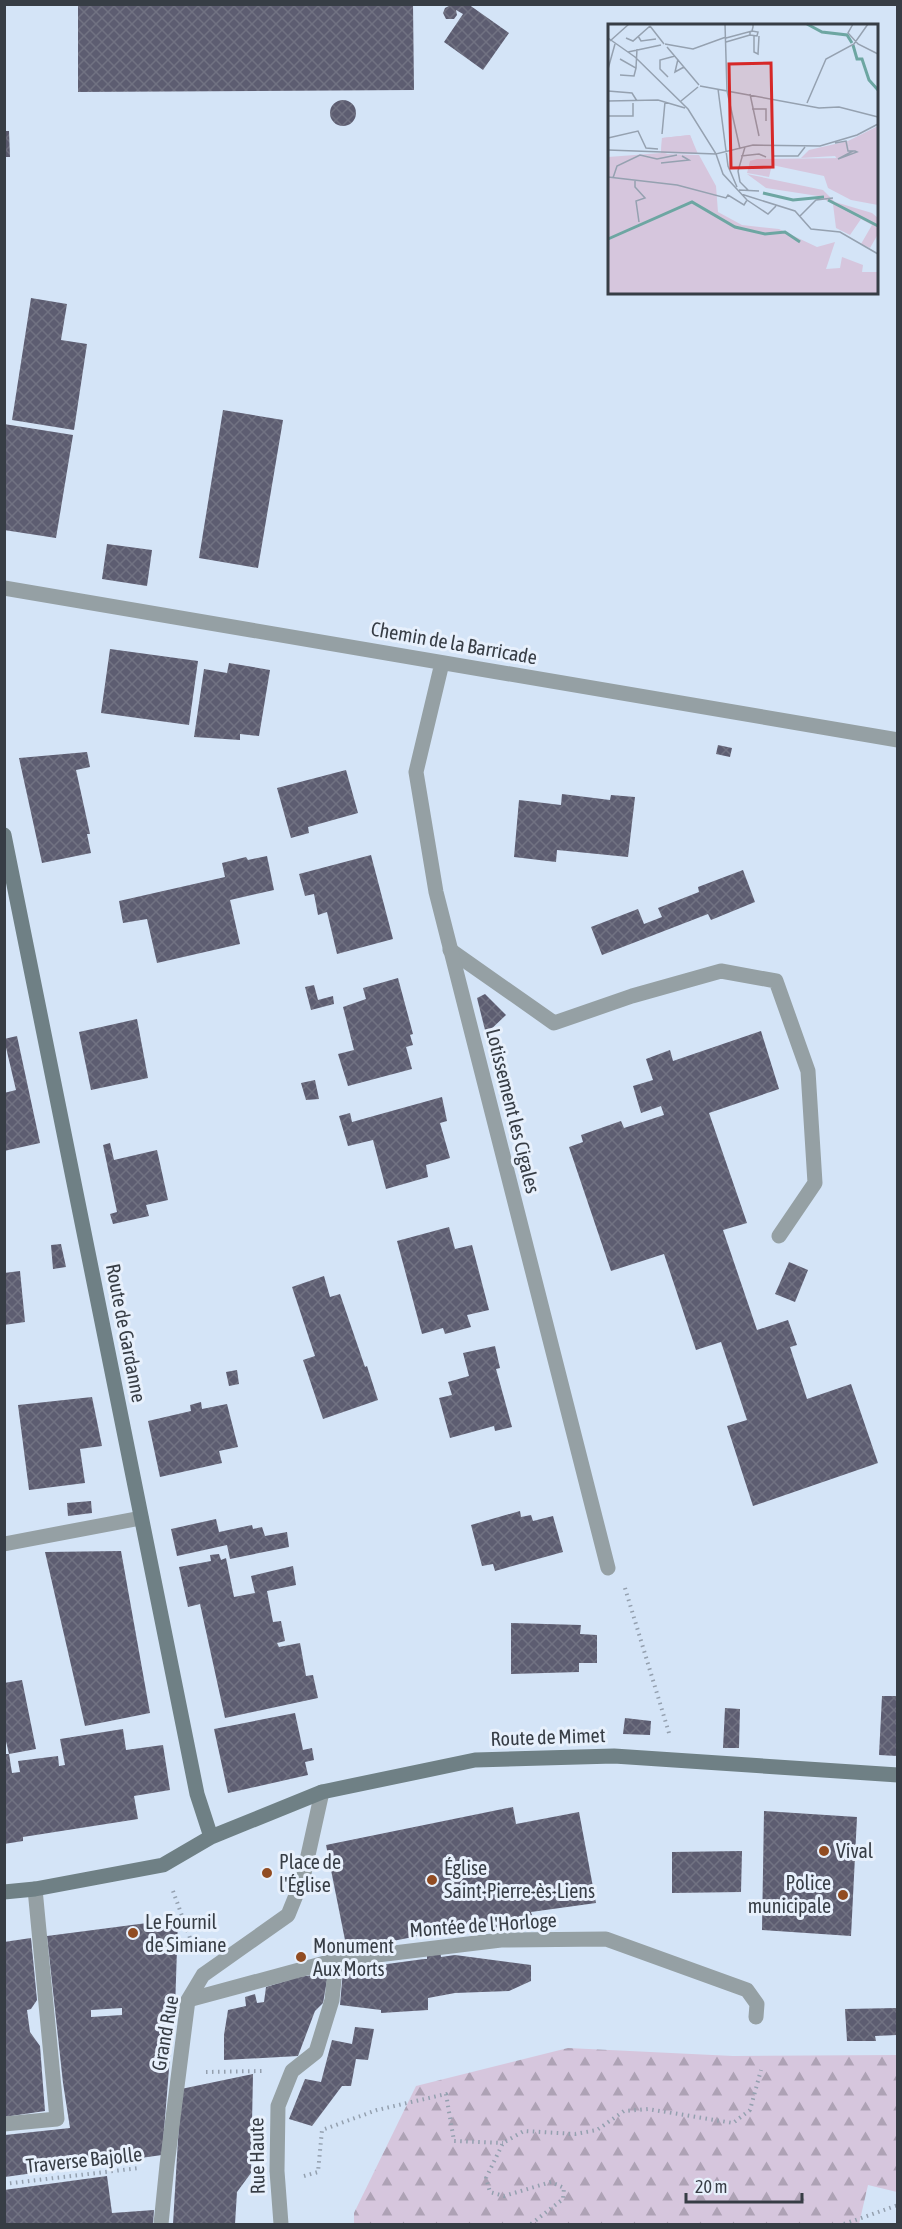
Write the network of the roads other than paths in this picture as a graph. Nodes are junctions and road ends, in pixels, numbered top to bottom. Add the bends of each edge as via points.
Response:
1 (4, 588) edge
2 (442, 663) junction
3 (897, 740) edge
4 (4, 835) edge
5 (450, 950) junction
6 (779, 1236) dead end
7 (141, 1518) junction
8 (4, 1544) edge
9 (608, 1568) road end
10 (897, 1774) edge
11 (322, 1792) junction
12 (210, 1837) junction
13 (35, 1889) junction
14 (4, 1892) edge
15 (336, 1960) junction
16 (188, 2000) junction
17 (756, 2017) dead end
18 (4, 2124) edge
19 (162, 2224) edge
20 (281, 2224) edge

1 - 2 street, Chemin de la Barricade
2 - 3 street, Chemin de la Barricade
2 - 5 street, Lotissement les Cigales via 416,772
4 - 7 main road, Route de Gardanne
5 - 6 street via 554,1023 721,971 776,981 808,1071 814,1183
5 - 9 street, Lotissement les Cigales
7 - 8 street
7 - 12 main road, Route de Gardanne via 197,1794
10 - 11 main road, Route de Mimet via 614,1756 475,1760
11 - 12 main road, Route de Mimet
11 - 16 street, Grand Rue via 303,1878 288,1915 203,1975
12 - 13 main road, Route de Mimet via 164,1865
13 - 14 main road
13 - 18 street via 57,2120
15 - 16 street, Montée de l'Horloge
15 - 17 street, Montée de l'Horloge via 501,1940 606,1939 747,1989 757,2004
15 - 20 street, Rue Haute via 332,2000 316,2052 292,2071 278,2106
16 - 19 street, Grand Rue

